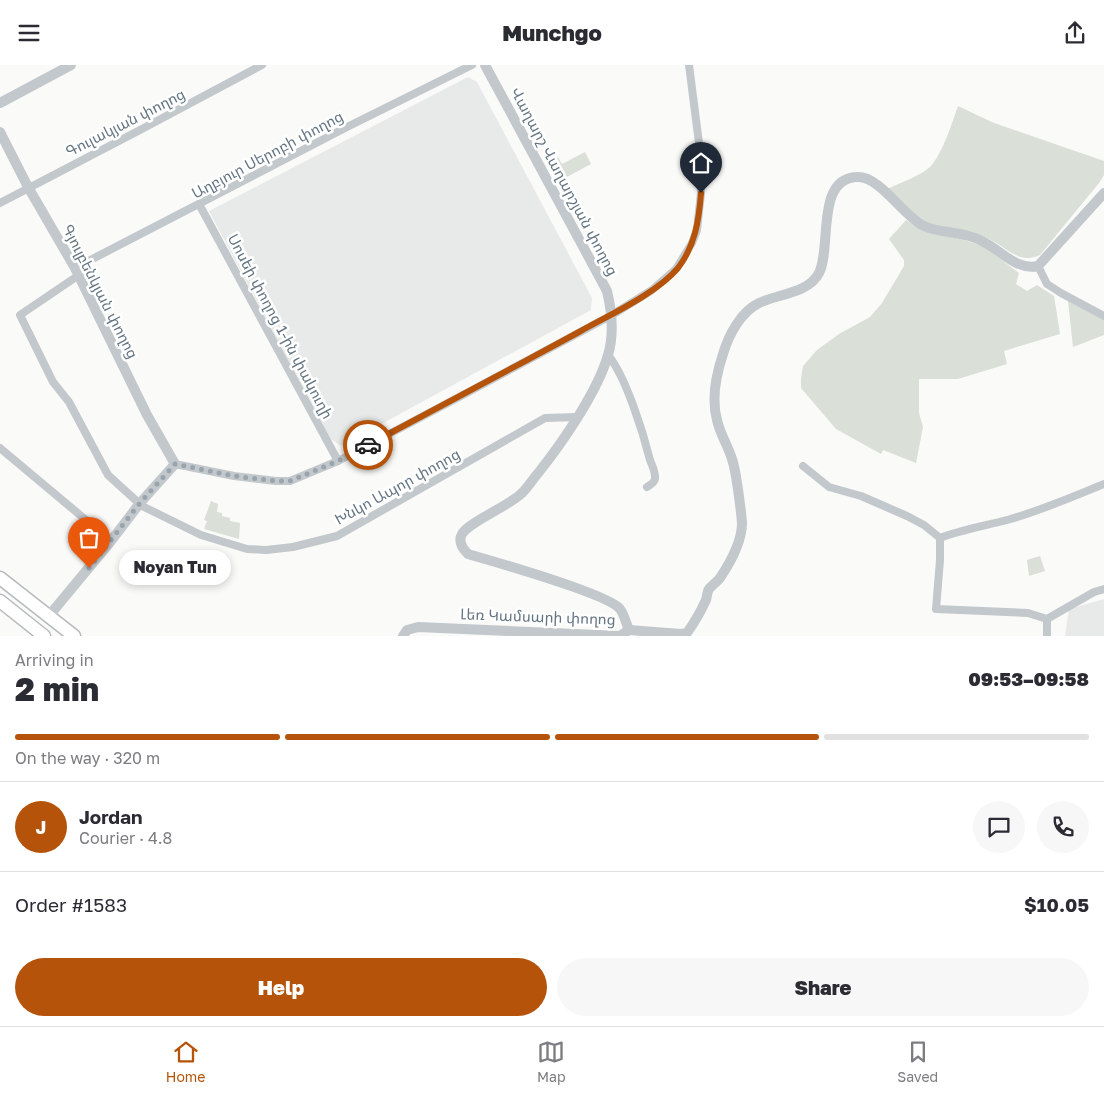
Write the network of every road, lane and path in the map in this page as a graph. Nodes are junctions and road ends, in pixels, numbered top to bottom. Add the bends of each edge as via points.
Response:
1 (71, 65) edge
2 (262, 65) edge
3 (472, 65) edge
4 (485, 65) edge
5 (690, 65) edge
6 (0, 103) edge
7 (0, 132) edge
8 (28, 187) junction
9 (1104, 193) edge
10 (0, 203) edge
11 (199, 205) junction
12 (1038, 266) junction
13 (77, 272) junction
14 (612, 315) junction
15 (1104, 316) edge
16 (608, 355) junction
17 (577, 417) junction
18 (0, 448) edge
19 (338, 461) junction
20 (175, 464) junction
21 (803, 466) dead end
22 (1104, 484) edge
23 (647, 487) dead end
24 (140, 503) junction
25 (940, 538) junction
26 (111, 541) junction
27 (0, 578) edge
28 (1104, 589) edge
29 (0, 601) edge
30 (48, 617) junction
31 (1047, 619) junction
32 (629, 630) junction
33 (37, 634) edge
34 (74, 636) edge
35 (403, 636) edge
36 (1047, 636) edge

1 - 6 street
2 - 8 street, Գուլակյան փողոց
3 - 11 street, Աղբյուր Սերոբի փողոց
4 - 14 street, Վաղարշ Վաղարշյան փողոց via 607,291
5 - 14 street via 700,151 701,193 697,230 676,269 652,290
7 - 8 street, Գյուլբենկյան փողոց
8 - 10 street, Գուլակյան փողոց
8 - 13 street, Գյուլբենկյան փողոց
9 - 12 street
11 - 13 street, Աղբյուր Սերոբի փողոց
11 - 19 street, Սոսեի փողոց 1-ին փակուղի
12 - 15 street via 1047,283
12 - 32 street, Լեռ Կամսարի փողոց via 1022,267 980,239 924,225 870,180 858,177 842,181 833,193 827,213 823,262 818,275 808,286 758,303 738,321 717,375 714,399 717,421 733,461 742,523 738,544 719,579 709,589 687,633
13 - 20 street, Գյուլբենկյան փողոց via 146,415
13 - 24 street, Աղբյուր Սերոբի փողոց via 20,315 52,382 69,402 108,475
14 - 16 street, Վաղարշ Վաղարշյան փողոց
14 - 19 street
16 - 17 street, Վաղարշ Վաղարշյան փողոց
16 - 23 street via 620,375 646,444 655,478
17 - 24 street, Խնկո Ապոր փողոց via 545,418 337,536 293,547 247,549 201,535
17 - 32 street, Վաղարշ Վաղարշյան փողոց via 523,493 468,528 462,534 462,548 468,553 612,603 620,609
18 - 26 street
19 - 20 street via 290,481 234,476
20 - 24 street
21 - 25 street via 829,487 861,496 907,516
22 - 25 street via 1006,521
24 - 26 street
25 - 31 street via 936,609 1028,613
26 - 30 street
27 - 30 main road
28 - 31 street
29 - 33 main road
30 - 34 main road
31 - 36 street
32 - 35 street, Լեռ Կամսարի փողոց via 620,636 418,627 408,630

